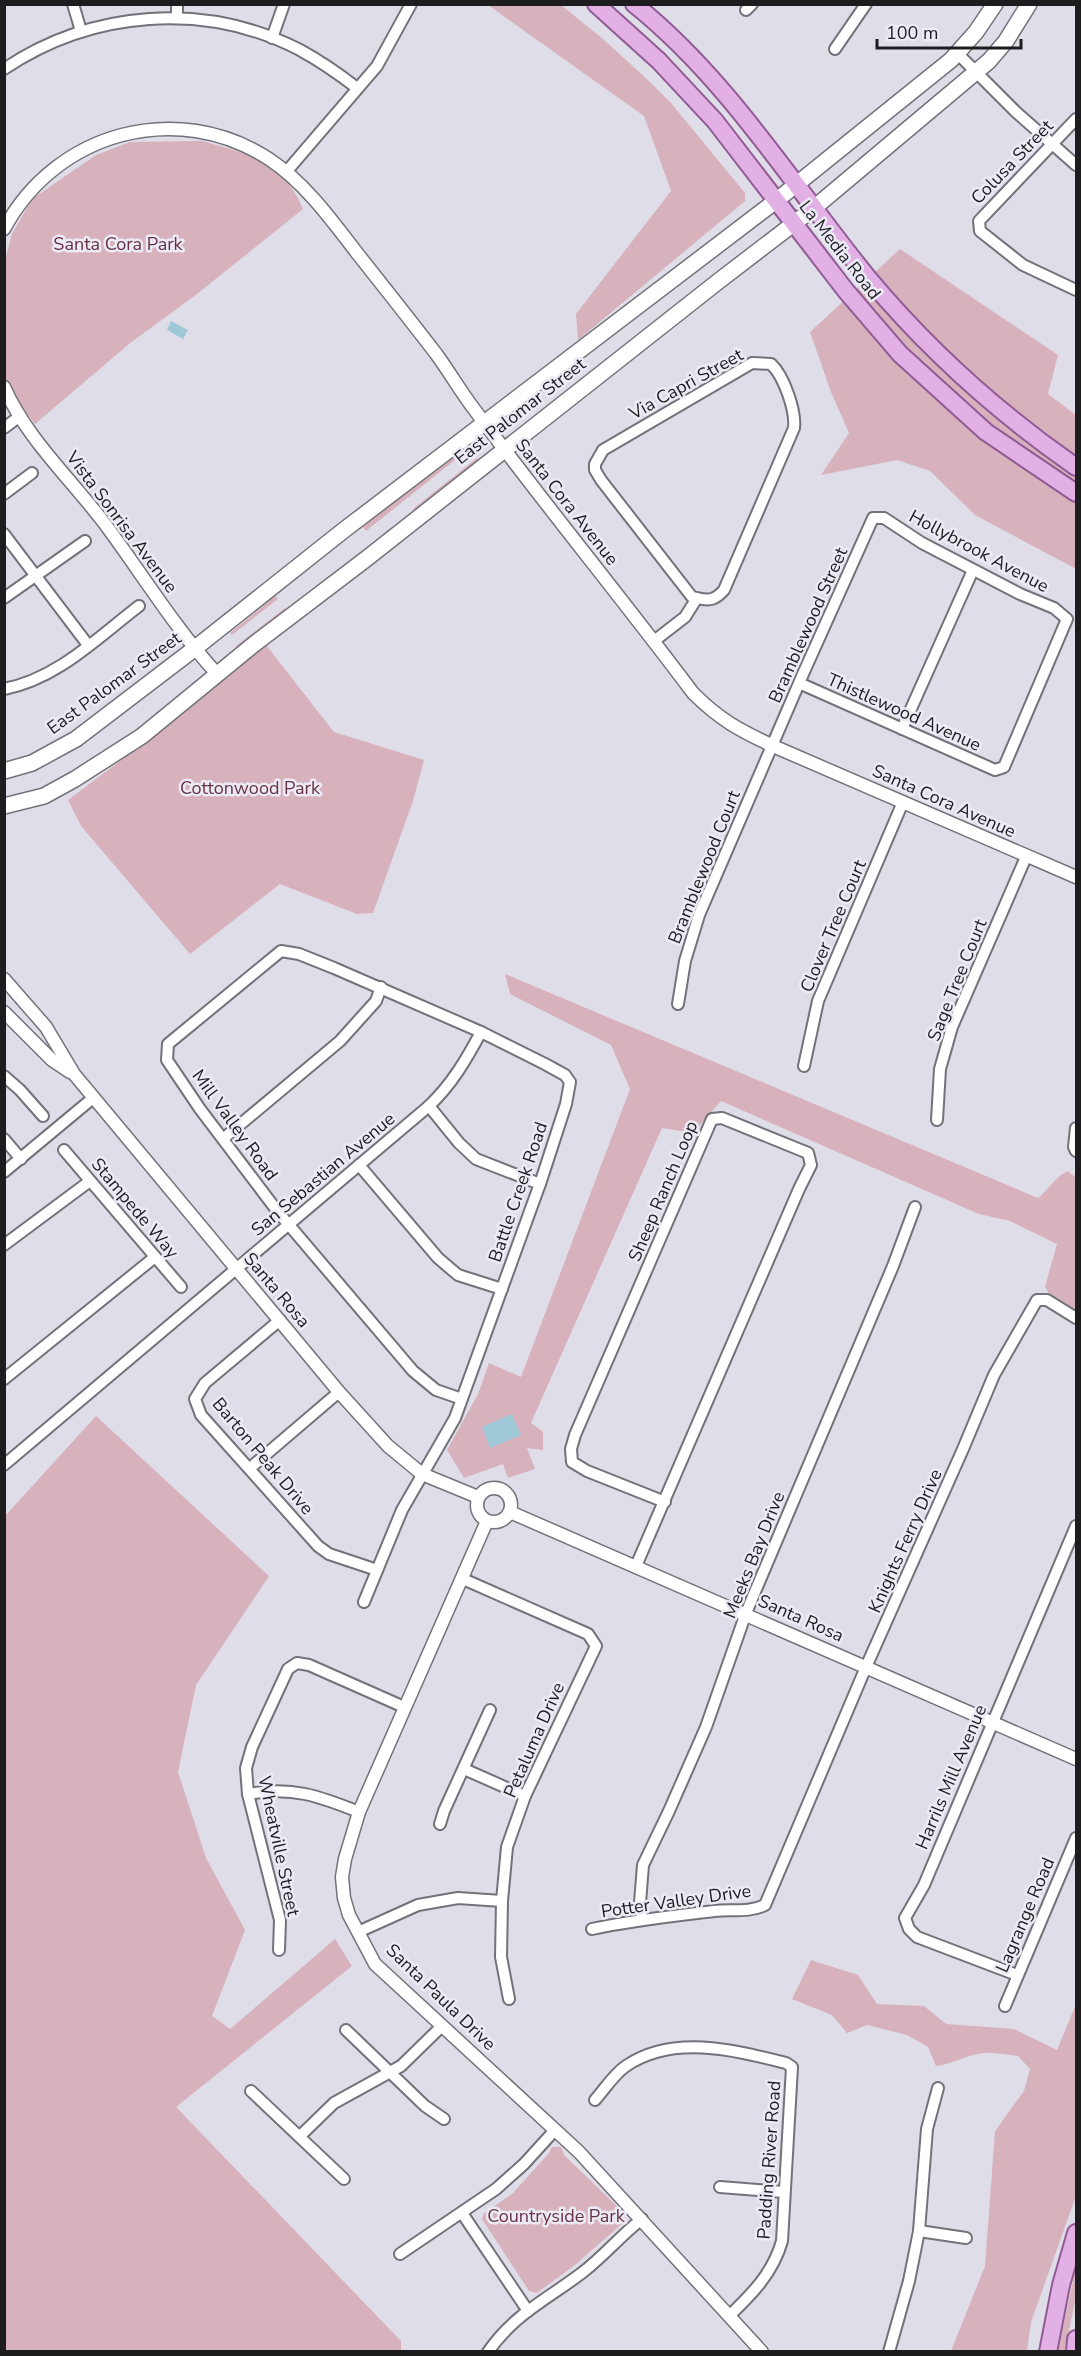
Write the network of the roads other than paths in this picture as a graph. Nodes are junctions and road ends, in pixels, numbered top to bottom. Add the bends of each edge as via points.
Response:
1 (73, 4) edge
2 (177, 4) edge
3 (284, 4) edge
4 (411, 4) edge
5 (596, 4) edge
6 (634, 4) edge
7 (866, 4) edge
8 (995, 4) edge
9 (1029, 4) edge
10 (177, 18) junction
11 (81, 31) junction
12 (272, 38) junction
13 (835, 49) dead end
14 (958, 54) junction
15 (4, 69) edge
16 (975, 73) junction
17 (357, 88) junction
18 (1077, 119) edge
19 (1052, 142) junction
20 (1077, 165) edge
21 (287, 171) junction
22 (797, 184) junction
23 (777, 201) junction
24 (814, 208) junction
25 (794, 223) junction
26 (5, 229) edge
27 (1077, 290) edge
28 (4, 387) edge
29 (20, 416) junction
30 (484, 424) junction
31 (4, 428) edge
32 (504, 449) junction
33 (1077, 467) edge
34 (32, 473) dead end
35 (1077, 493) edge
36 (4, 494) edge
37 (873, 518) joint
38 (4, 534) edge
39 (86, 541) dead end
40 (973, 570) junction
41 (38, 576) junction
42 (4, 598) edge
43 (698, 598) junction
44 (139, 606) dead end
45 (654, 641) junction
46 (88, 645) junction
47 (194, 649) junction
48 (217, 674) junction
49 (799, 683) junction
50 (4, 689) edge
51 (902, 729) junction
52 (773, 746) junction
53 (995, 770) joint
54 (4, 771) edge
55 (903, 802) junction
56 (4, 806) edge
57 (1026, 857) junction
58 (1077, 878) edge
59 (281, 951) joint
60 (4, 980) edge
61 (381, 987) junction
62 (678, 1004) dead end
63 (4, 1012) edge
64 (481, 1032) junction
65 (804, 1065) dead end
66 (74, 1074) junction
67 (6, 1079) edge
68 (93, 1098) junction
69 (429, 1106) junction
70 (42, 1116) dead end
71 (937, 1120) dead end
72 (1077, 1128) edge
73 (4, 1138) edge
74 (224, 1138) junction
75 (64, 1150) dead end
76 (1077, 1151) edge
77 (21, 1159) junction
78 (359, 1164) junction
79 (4, 1172) edge
80 (90, 1181) junction
81 (540, 1184) junction
82 (915, 1207) dead end
83 (289, 1225) junction
84 (4, 1245) edge
85 (155, 1257) junction
86 (235, 1269) junction
87 (181, 1287) dead end
88 (502, 1289) junction
89 (1077, 1318) edge
90 (280, 1320) junction
91 (4, 1378) edge
92 (339, 1392) junction
93 (462, 1399) junction
94 (4, 1465) edge
95 (250, 1468) junction
96 (422, 1474) junction
97 (478, 1497) junction
98 (665, 1502) junction
99 (510, 1512) junction
100 (487, 1521) junction
101 (1077, 1526) edge
102 (636, 1566) junction
103 (376, 1570) junction
104 (463, 1579) junction
105 (364, 1602) dead end
106 (746, 1613) junction
107 (866, 1667) junction
108 (404, 1707) junction
109 (490, 1710) dead end
110 (992, 1722) junction
111 (1077, 1759) edge
112 (464, 1769) junction
113 (248, 1794) junction
114 (525, 1796) junction
115 (359, 1812) junction
116 (441, 1824) dead end
117 (1077, 1838) edge
118 (502, 1901) junction
119 (765, 1905) joint
120 (642, 1919) junction
121 (592, 1929) dead end
122 (358, 1932) junction
123 (279, 1950) dead end
124 (1017, 1975) junction
125 (509, 1999) dead end
126 (1005, 2006) dead end
127 (442, 2025) junction
128 (346, 2030) dead end
129 (391, 2072) junction
130 (938, 2088) dead end
131 (251, 2091) dead end
132 (595, 2100) dead end
133 (444, 2119) dead end
134 (555, 2130) junction
135 (300, 2136) junction
136 (344, 2179) dead end
137 (720, 2187) dead end
138 (784, 2192) junction
139 (462, 2213) junction
140 (642, 2219) junction
141 (919, 2231) junction
142 (1077, 2233) edge
143 (966, 2238) dead end
144 (400, 2254) dead end
145 (528, 2311) junction
146 (729, 2316) junction
147 (1077, 2340) edge
148 (488, 2352) edge
149 (762, 2352) edge
150 (889, 2352) edge
151 (1048, 2352) edge
152 (1075, 2352) edge

1 - 11 street
2 - 10 street
3 - 12 street
4 - 17 street via 377,66
5 - 23 main road, La Media Road via 715,121
6 - 22 main road, La Media Road via 730,99
7 - 13 street
8 - 14 main road, East Palomar Street
9 - 16 main road, East Palomar Street via 1006,41
10 - 11 street via 134,20
10 - 12 street via 226,24
11 - 15 street
12 - 17 street via 323,64
14 - 16 street
14 - 22 main road, East Palomar Street
16 - 19 street
16 - 24 main road, East Palomar Street
17 - 21 street
18 - 19 street, Colusa Street
19 - 20 street
19 - 27 street, Colusa Street via 983,215 980,231 1023,265
21 - 26 street, Santa Cora Avenue via 244,144 215,134 184,128 140,130 96,144 57,168 32,192
21 - 30 street, Santa Cora Avenue via 346,238 438,356
22 - 23 main road, East Palomar Street
22 - 24 main road, La Media Road
23 - 25 main road, La Media Road
23 - 30 main road, East Palomar Street
24 - 25 main road, East Palomar Street
24 - 33 main road, La Media Road via 924,340 1016,424
25 - 32 main road, East Palomar Street
25 - 35 main road, La Media Road via 900,354 986,432
28 - 29 street, Vista Sonrisa Avenue
29 - 31 street
29 - 47 street, Vista Sonrisa Avenue via 105,524
30 - 32 street, Santa Cora Avenue
30 - 47 main road, East Palomar Street
32 - 45 street, Santa Cora Avenue
32 - 48 main road, East Palomar Street
34 - 36 street
37 - 40 street, Hollybrook Avenue via 884,518
37 - 49 street, Bramblewood Street
38 - 41 street
39 - 41 street
40 - 51 street
40 - 53 street, Hollybrook Avenue via 1054,608 1067,619 1004,767
41 - 42 street
41 - 46 street
43 - 43 street, Via Capri Street via 692,597 601,480 596,464 603,450 752,363 771,364 778,371 795,417 794,428 724,590 708,601
43 - 45 street via 685,617
44 - 46 street
45 - 52 street, Santa Cora Avenue via 693,693 716,716
46 - 50 street via 39,679
47 - 48 street, Vista Sonrisa Avenue
47 - 54 main road, East Palomar Street via 76,739 32,763
48 - 56 main road, East Palomar Street via 142,736 100,764 44,796
49 - 51 street, Thistlewood Avenue
49 - 52 street, Bramblewood Street
51 - 53 street, Thistlewood Avenue
52 - 55 street, Santa Cora Avenue
52 - 62 street, Bramblewood Court via 699,915 685,961
55 - 57 street, Santa Cora Avenue
55 - 65 street, Clover Tree Court via 818,1001
57 - 58 street, Santa Cora Avenue
57 - 71 street, Sage Tree Court via 950,1033 940,1069
59 - 61 street, Battle Creek Road via 299,954
59 - 74 street, Mill Valley Road via 168,1044 167,1060
60 - 66 street, Santa Rosa via 46,1027
61 - 64 street, Battle Creek Road
61 - 74 street via 376,1001 340,1041
63 - 66 street, Santa Rosa via 52,1059
64 - 69 street, San Sebastian Avenue via 457,1075
64 - 81 street, Battle Creek Road via 565,1075 570,1082
66 - 68 street, Santa Rosa
67 - 70 street
68 - 77 street
68 - 86 street, Santa Rosa
69 - 78 street, San Sebastian Avenue
69 - 81 street via 476,1159
72 - 76 street
73 - 77 street
74 - 83 street, Mill Valley Road
75 - 80 street, Stampede Way
77 - 79 street
78 - 83 street, San Sebastian Avenue
78 - 88 street via 445,1264 458,1275
80 - 84 street
80 - 85 street, Stampede Way
81 - 88 street, Battle Creek Road
82 - 106 street, Meeks Bay Drive
83 - 86 street, San Sebastian Avenue
83 - 93 street, Mill Valley Road via 413,1371 436,1390
85 - 87 street, Stampede Way
85 - 91 street
86 - 90 street, Santa Rosa
86 - 94 street, San Sebastian Avenue
88 - 93 street, Battle Creek Road
89 - 107 street, Knights Ferry Drive via 1047,1300 1037,1300 1028,1312 994,1375
90 - 92 street, Santa Rosa
90 - 95 street, Barton Peak Drive via 205,1383 195,1399 201,1415
92 - 95 street
92 - 96 street, Santa Rosa via 388,1446
93 - 96 street, Battle Creek Road via 445,1438
95 - 103 street, Barton Peak Drive via 318,1546 329,1554
96 - 97 street, Santa Rosa
96 - 103 street, Battle Creek Road
97 - 99 street via 491,1488 501,1489 511,1501
97 - 100 street via 478,1514
98 - 98 street, Sheep Ranch Loop via 811,1165 808,1153 722,1118 712,1119 571,1449 572,1462 587,1472
98 - 102 street, Sheep Ranch Loop
99 - 100 street via 498,1522
99 - 102 street, Santa Rosa
100 - 104 street, Santa Paula Drive
101 - 110 street, Harrils Mill Avenue
102 - 106 street, Santa Rosa
103 - 105 street, Battle Creek Road
104 - 108 street, Santa Paula Drive
104 - 114 street, Petaluma Drive via 588,1634 596,1646
106 - 107 street, Santa Rosa
106 - 120 street, Meeks Bay Drive via 706,1727 643,1865
107 - 110 street, Santa Rosa
107 - 119 street, Knights Ferry Drive
108 - 113 street, Wheatville Street via 309,1665 297,1664 288,1669 252,1747 246,1768
108 - 115 street, Santa Paula Drive
109 - 112 street
110 - 111 street, Santa Rosa
110 - 124 street, Harrils Mill Avenue via 924,1886 905,1918 917,1937
112 - 114 street
112 - 116 street
113 - 115 street via 287,1790 308,1793
113 - 123 street, Wheatville Street via 280,1920
114 - 118 street, Petaluma Drive via 507,1847
115 - 122 street, Santa Paula Drive via 342,1877 344,1898
117 - 124 street, Lagrange Road
118 - 122 street via 458,1898 418,1905
118 - 125 street, Petaluma Drive via 501,1957
119 - 120 street, Potter Valley Drive via 755,1910
120 - 121 street, Potter Valley Drive
122 - 127 street, Santa Paula Drive via 375,1964
124 - 126 street, Lagrange Road
127 - 129 street via 414,2055
127 - 134 street, Santa Paula Drive
128 - 129 street
129 - 133 street
129 - 135 street via 334,2103
130 - 141 street via 927,2129
131 - 135 street
132 - 138 street, Padding River Road via 624,2068 669,2048 712,2049 786,2063 792,2067 792,2075
134 - 139 street via 496,2189
134 - 140 street, Santa Paula Drive
135 - 136 street
137 - 138 street
138 - 146 street, Padding River Road via 783,2232 776,2260 761,2284
139 - 144 street
139 - 145 street
140 - 145 street via 585,2271
140 - 146 street, Santa Paula Drive
141 - 143 street
141 - 150 street
142 - 151 main road via 1061,2285
145 - 148 street via 502,2332
146 - 149 street, Santa Paula Drive
147 - 152 main road

